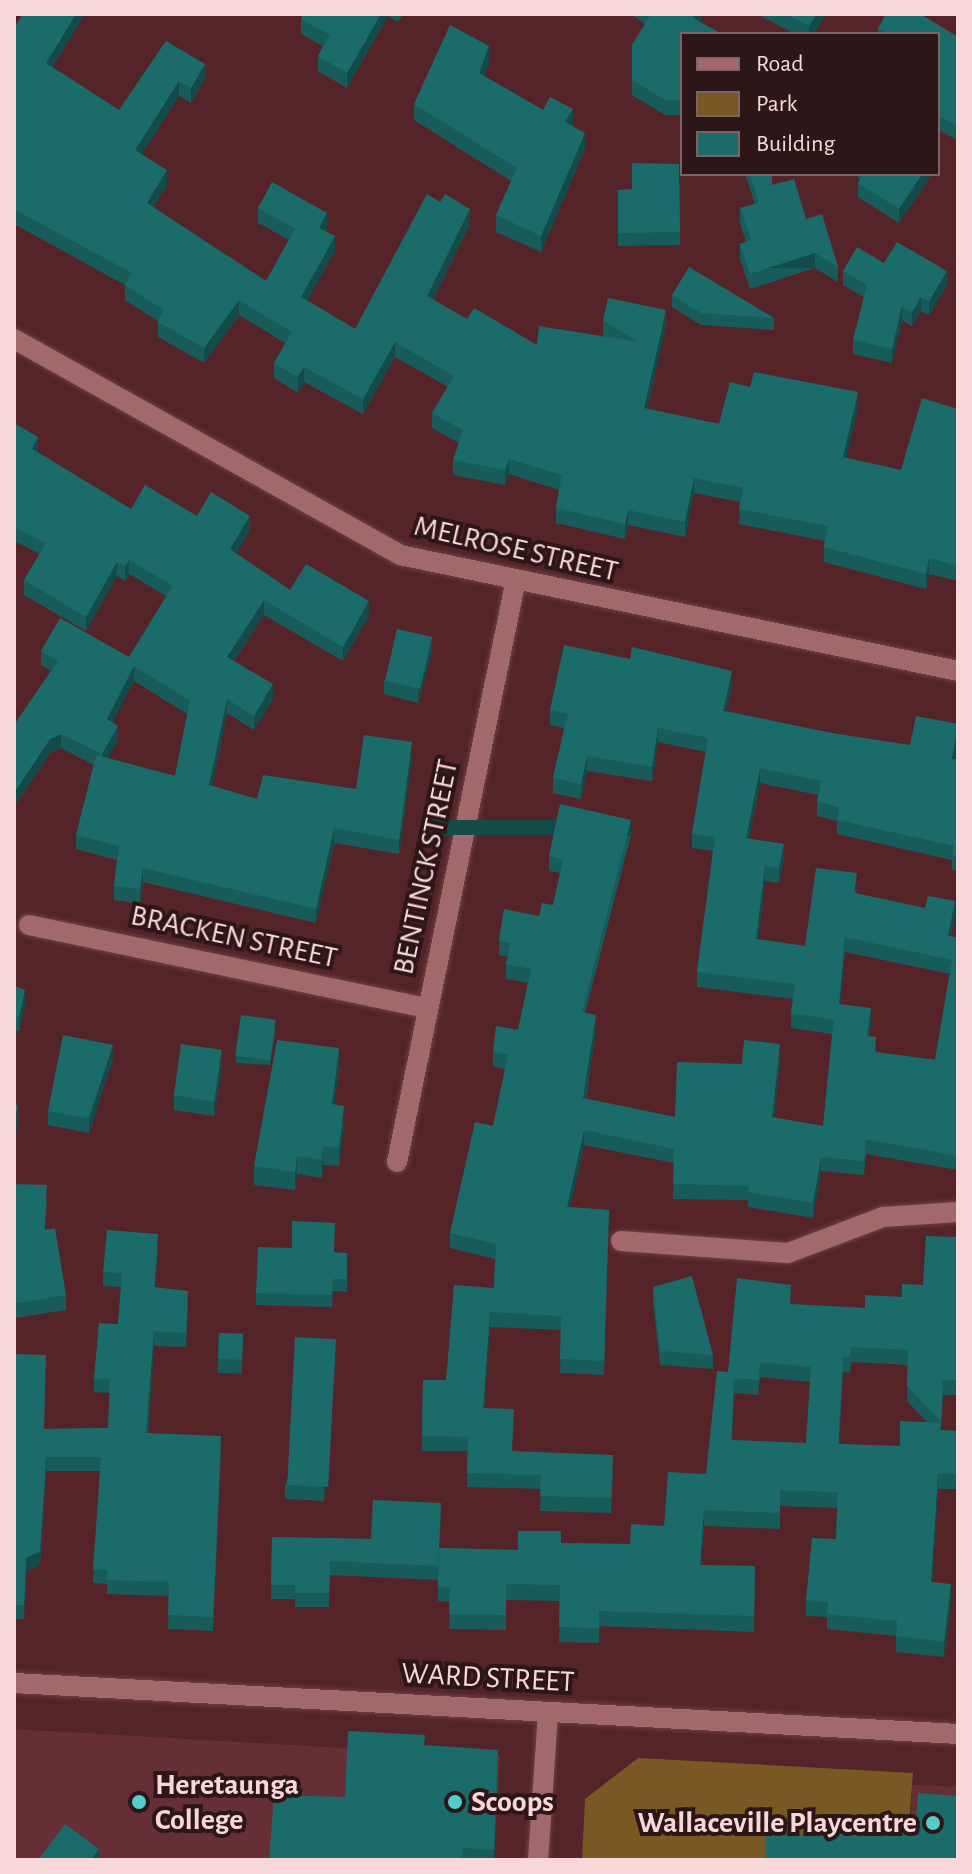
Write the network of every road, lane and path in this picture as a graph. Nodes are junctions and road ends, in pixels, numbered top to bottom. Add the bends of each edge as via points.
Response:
1 (14, 339) edge
2 (515, 584) junction
3 (958, 671) edge
4 (29, 925) dead end
5 (427, 1008) junction
6 (397, 1162) dead end
7 (958, 1212) edge
8 (621, 1241) dead end
9 (14, 1683) edge
10 (548, 1712) junction
11 (958, 1734) edge
12 (538, 1860) edge

1 - 2 street, MELROSE STREET via 400,555
2 - 3 street, MELROSE STREET
2 - 5 street, BENTINCK STREET
4 - 5 street, BRACKEN STREET
5 - 6 street, BENTINCK STREET
7 - 8 street via 883,1217 788,1253
9 - 10 street, WARD STREET
10 - 11 street, WARD STREET
10 - 12 street

